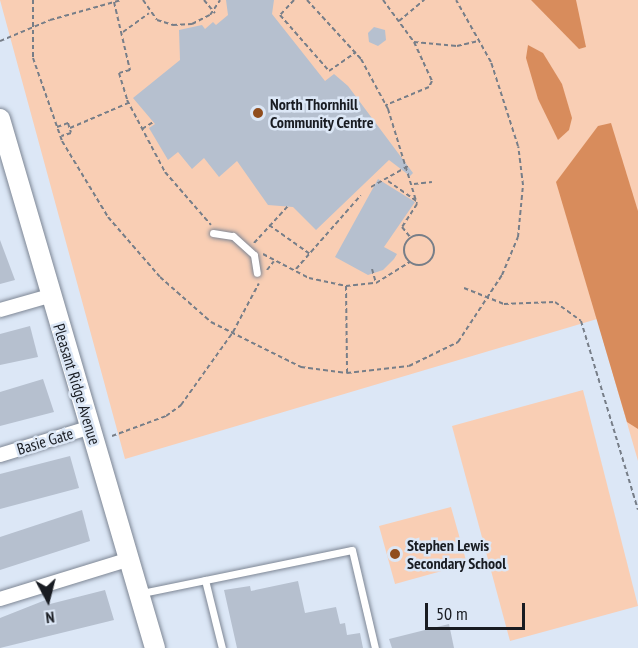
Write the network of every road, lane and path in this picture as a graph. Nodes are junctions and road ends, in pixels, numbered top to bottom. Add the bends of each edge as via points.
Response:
1 (33, 0) edge
2 (121, 0) edge
3 (143, 0) edge
4 (204, 0) edge
5 (220, 0) edge
6 (294, 0) edge
7 (307, 0) edge
8 (383, 0) edge
9 (424, 0) edge
10 (456, 0) edge
11 (114, 2) junction
12 (150, 13) junction
13 (215, 13) junction
14 (398, 22) junction
15 (33, 26) junction
16 (123, 37) junction
17 (0, 41) edge
18 (478, 41) junction
19 (414, 42) junction
20 (356, 52) junction
21 (129, 103) junction
22 (386, 105) junction
23 (0, 119) edge
24 (153, 122) dead end
25 (57, 127) junction
26 (69, 128) junction
27 (142, 129) junction
28 (61, 136) junction
29 (408, 166) junction
30 (7, 168) edge
31 (387, 181) junction
32 (432, 182) dead end
33 (414, 184) junction
34 (371, 187) dead end
35 (362, 195) dead end
36 (417, 201) junction
37 (288, 206) dead end
38 (269, 225) junction
39 (221, 226) dead end
40 (213, 233) dead end
41 (244, 237) dead end
42 (411, 238) junction
43 (252, 245) junction
44 (309, 254) junction
45 (274, 261) junction
46 (410, 262) junction
47 (372, 269) dead end
48 (296, 270) junction
49 (257, 273) dead end
50 (376, 282) junction
51 (346, 286) junction
52 (464, 288) dead end
53 (49, 296) junction
54 (489, 297) junction
55 (0, 310) edge
56 (233, 332) junction
57 (347, 373) junction
58 (91, 427) junction
59 (112, 436) dead end
60 (0, 455) edge
61 (638, 510) edge
62 (130, 559) junction
63 (205, 580) junction
64 (141, 593) junction
65 (0, 599) edge
66 (155, 648) edge
67 (222, 648) edge
68 (375, 648) edge

1 - 15 path
2 - 11 path
3 - 12 path
4 - 13 path
5 - 13 path
6 - 20 path via 280,15 328,71
7 - 20 path
8 - 14 path
9 - 14 path
10 - 18 path
11 - 15 path
11 - 16 path
12 - 13 path via 173,25 192,24
12 - 16 path via 122,30
14 - 19 path
15 - 17 path
15 - 25 path via 33,58
16 - 21 path via 130,70 119,73
18 - 19 path via 457,46
18 - 54 path via 506,104 523,185 518,237
19 - 22 path via 432,81 429,87
20 - 22 path
21 - 26 path
21 - 27 path
22 - 29 path
23 - 30 street, Pleasant Ridge Avenue
24 - 27 path
25 - 26 path via 68,123
25 - 28 path
26 - 28 path via 71,133
27 - 39 path via 165,172 212,226
28 - 56 path via 108,217 145,260 211,322
29 - 31 path
29 - 33 path
30 - 53 street, Pleasant Ridge Avenue
31 - 34 path via 383,176
31 - 36 path
32 - 33 path
33 - 36 path
35 - 44 path
36 - 42 path via 402,227
37 - 38 path
38 - 43 path
38 - 44 path
40 - 49 lane via 233,236 254,255
41 - 43 path
42 - 46 path via 404,250
42 - 46 path via 427,237 434,252 425,264
43 - 45 path
44 - 48 path
45 - 48 path
45 - 56 path
46 - 50 path
47 - 50 path
48 - 51 path via 326,284
50 - 51 path
51 - 57 path
52 - 54 path
53 - 55 street
53 - 58 street, Pleasant Ridge Avenue
54 - 57 path via 458,342 409,366
54 - 61 path via 514,305 555,302 581,321
56 - 57 path via 301,367
56 - 59 path via 181,405 166,416
58 - 60 street, Basie Gate
58 - 62 street, Pleasant Ridge Avenue
62 - 64 street, Pleasant Ridge Avenue
62 - 65 street
63 - 64 lane
63 - 67 lane
63 - 68 lane via 352,550
64 - 66 street, Pleasant Ridge Avenue

